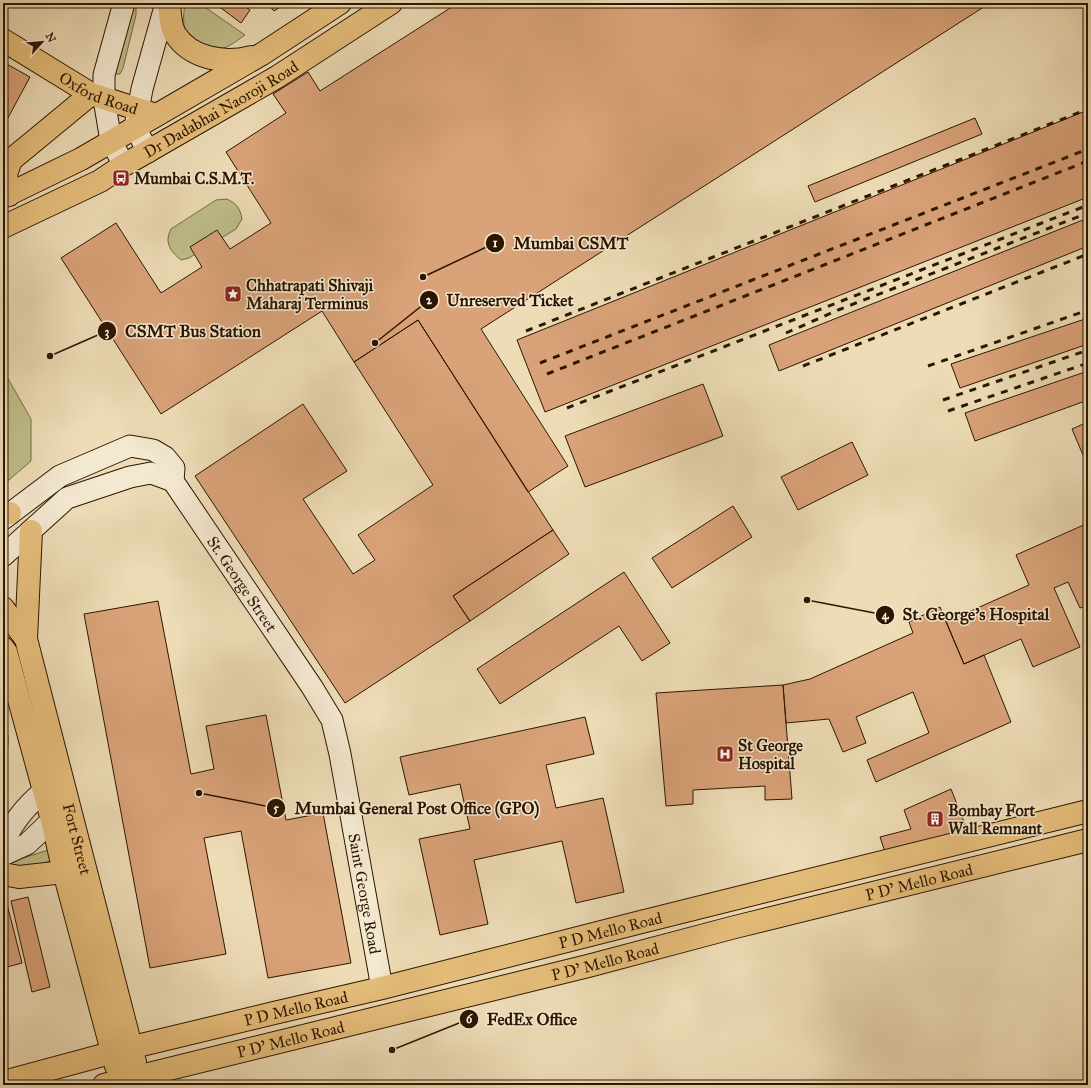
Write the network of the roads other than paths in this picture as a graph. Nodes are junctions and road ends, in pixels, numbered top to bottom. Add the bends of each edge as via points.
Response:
1 (124, 3) edge
2 (166, 3) edge
3 (169, 3) edge
4 (340, 3) edge
5 (391, 3) edge
6 (3, 40) edge
7 (262, 54) junction
8 (97, 96) junction
9 (143, 117) junction
10 (111, 141) junction
11 (148, 152) junction
12 (124, 165) junction
13 (6, 196) edge
14 (3, 227) edge
15 (173, 481) junction
16 (5, 515) edge
17 (31, 531) junction
18 (3, 556) edge
19 (3, 608) edge
20 (26, 639) junction
21 (3, 648) edge
22 (312, 687) joint
23 (62, 779) junction
24 (43, 791) junction
25 (69, 805) junction
26 (1088, 811) edge
27 (52, 820) junction
28 (1088, 840) edge
29 (3, 843) edge
30 (3, 855) edge
31 (64, 872) junction
32 (3, 874) edge
33 (382, 988) junction
34 (123, 1050) junction
35 (121, 1081) edge
36 (3, 1082) edge

1 - 8 main road
2 - 9 main road via 142,89
3 - 7 main road via 175,33 191,50 208,58 228,61
4 - 7 main road, Dr Dadabhai Naoroji Road
5 - 11 main road, Dr Dadabhai Naoroji Road via 277,77
6 - 8 main road, Oxford Road
7 - 9 main road, Dr Dadabhai Naoroji Road
8 - 9 main road, Oxford Road
8 - 10 main road
8 - 13 main road via 11,160 6,174
9 - 10 main road, Dr Dadabhai Naoroji Road
9 - 11 main road
10 - 12 main road
10 - 13 main road, Dr Dadabhai Naoroji Road
11 - 12 main road, Dr Dadabhai Naoroji Road
12 - 14 main road, Dr Dadabhai Naoroji Road via 100,181
15 - 16 main road via 174,468 165,457 153,450 130,446 60,476
15 - 17 main road via 151,473 67,498
15 - 22 main road, St. George Street
17 - 18 main road
17 - 20 main road
19 - 20 main road, Fort Street
20 - 23 main road, Fort Street
21 - 24 main road, Fort Street
22 - 33 main road, Saint George Road via 332,720 340,754
23 - 24 main road
23 - 25 main road, Fort Street
24 - 27 main road, Fort Street
24 - 29 main road via 12,825
25 - 27 main road
25 - 34 main road, Fort Street
26 - 33 main road, P D Mello Road
27 - 30 main road via 27,844
27 - 31 main road, Fort Street
28 - 35 main road, P D' Mello Road
31 - 32 main road via 19,877
31 - 34 main road, Fort Street
33 - 34 main road, P D Mello Road
34 - 35 main road, Fort Street
34 - 36 main road, P D Mello Road

